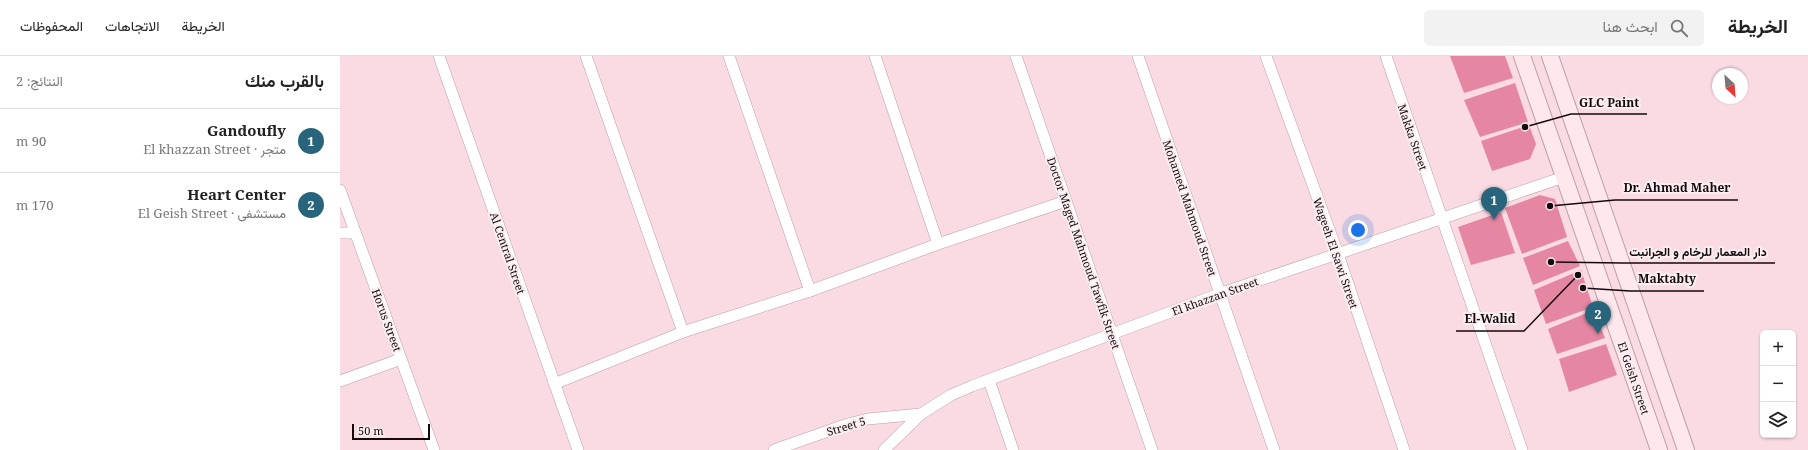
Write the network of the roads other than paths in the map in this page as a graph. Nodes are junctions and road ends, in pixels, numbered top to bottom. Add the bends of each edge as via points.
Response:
1 (439, 56) edge
2 (586, 56) edge
3 (729, 56) edge
4 (875, 56) edge
5 (1016, 56) edge
6 (1138, 56) edge
7 (1266, 56) edge
8 (1386, 56) edge
9 (1522, 56) edge
10 (1550, 56) edge
11 (1564, 177) junction
12 (340, 190) edge
13 (1066, 201) junction
14 (1441, 219) junction
15 (340, 233) edge
16 (355, 233) junction
17 (938, 244) junction
18 (1338, 254) junction
19 (810, 291) junction
20 (1219, 294) junction
21 (684, 332) junction
22 (1111, 334) junction
23 (401, 359) junction
24 (989, 380) junction
25 (340, 381) edge
26 (554, 384) junction
27 (921, 414) junction
28 (434, 450) edge
29 (578, 450) edge
30 (774, 450) edge
31 (884, 450) edge
32 (1013, 450) edge
33 (1152, 450) edge
34 (1274, 450) edge
35 (1404, 450) edge
36 (1522, 450) edge
37 (1659, 450) edge
38 (1686, 450) edge

1 - 26 street, Al Central Street
2 - 21 street
3 - 19 street
4 - 17 street
5 - 13 street, Doctor Maged Mahmoud Tawfik Street
6 - 20 street, Mohamed Mahmoud Street
7 - 18 street, Wageeh El Sawi Street
8 - 14 street, Makka Street
9 - 11 street, El Geish Street
10 - 38 street
11 - 14 street, El khazzan Street
11 - 37 street, El Geish Street
12 - 16 street, Horus Street
13 - 17 street
13 - 22 street, Doctor Maged Mahmoud Tawfik Street
14 - 18 street, El khazzan Street
14 - 36 street, Makka Street
15 - 16 street
16 - 23 street, Horus Street
17 - 19 street
18 - 20 street, El khazzan Street
18 - 35 street, Wageeh El Sawi Street
19 - 21 street
20 - 22 street, El khazzan Street
20 - 34 street, Mohamed Mahmoud Street
21 - 26 street
22 - 24 street, El khazzan Street
22 - 33 street, Doctor Maged Mahmoud Tawfik Street
23 - 25 street
23 - 28 street, Horus Street
24 - 27 street, El khazzan Street via 951,395
24 - 32 street
26 - 29 street, Al Central Street
27 - 30 street, Street 5 via 868,419
27 - 31 street, El khazzan Street

